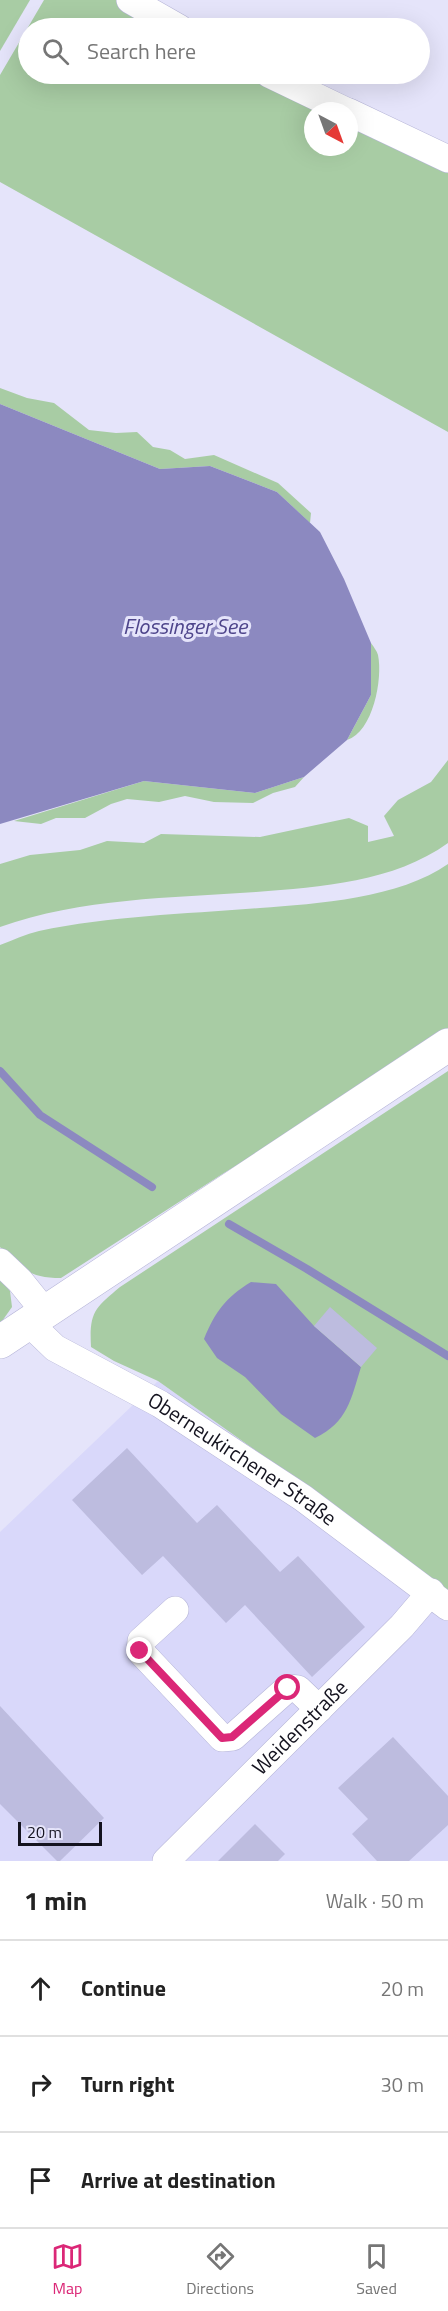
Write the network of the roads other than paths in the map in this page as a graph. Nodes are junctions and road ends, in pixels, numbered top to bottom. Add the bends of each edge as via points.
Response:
1 (130, 0) edge
2 (162, 18) edge
3 (290, 84) edge
4 (327, 102) edge
5 (358, 117) edge
6 (448, 159) edge
7 (448, 1045) edge
8 (0, 1262) edge
9 (37, 1317) junction
10 (0, 1342) edge
11 (439, 1599) edge
12 (175, 1610) dead end
13 (319, 1709) junction
14 (166, 1861) edge

1 - 2 street
3 - 4 street
5 - 6 street
7 - 9 main road
8 - 9 street, Oberneukirchener Straße via 20,1281
9 - 10 main road
9 - 11 street, Oberneukirchener Straße via 55,1348 160,1404 303,1498
11 - 13 street, Weidenstraße via 402,1626
12 - 13 street via 141,1641 140,1651 222,1738 232,1737 288,1688 298,1689
13 - 14 street, Weidenstraße

